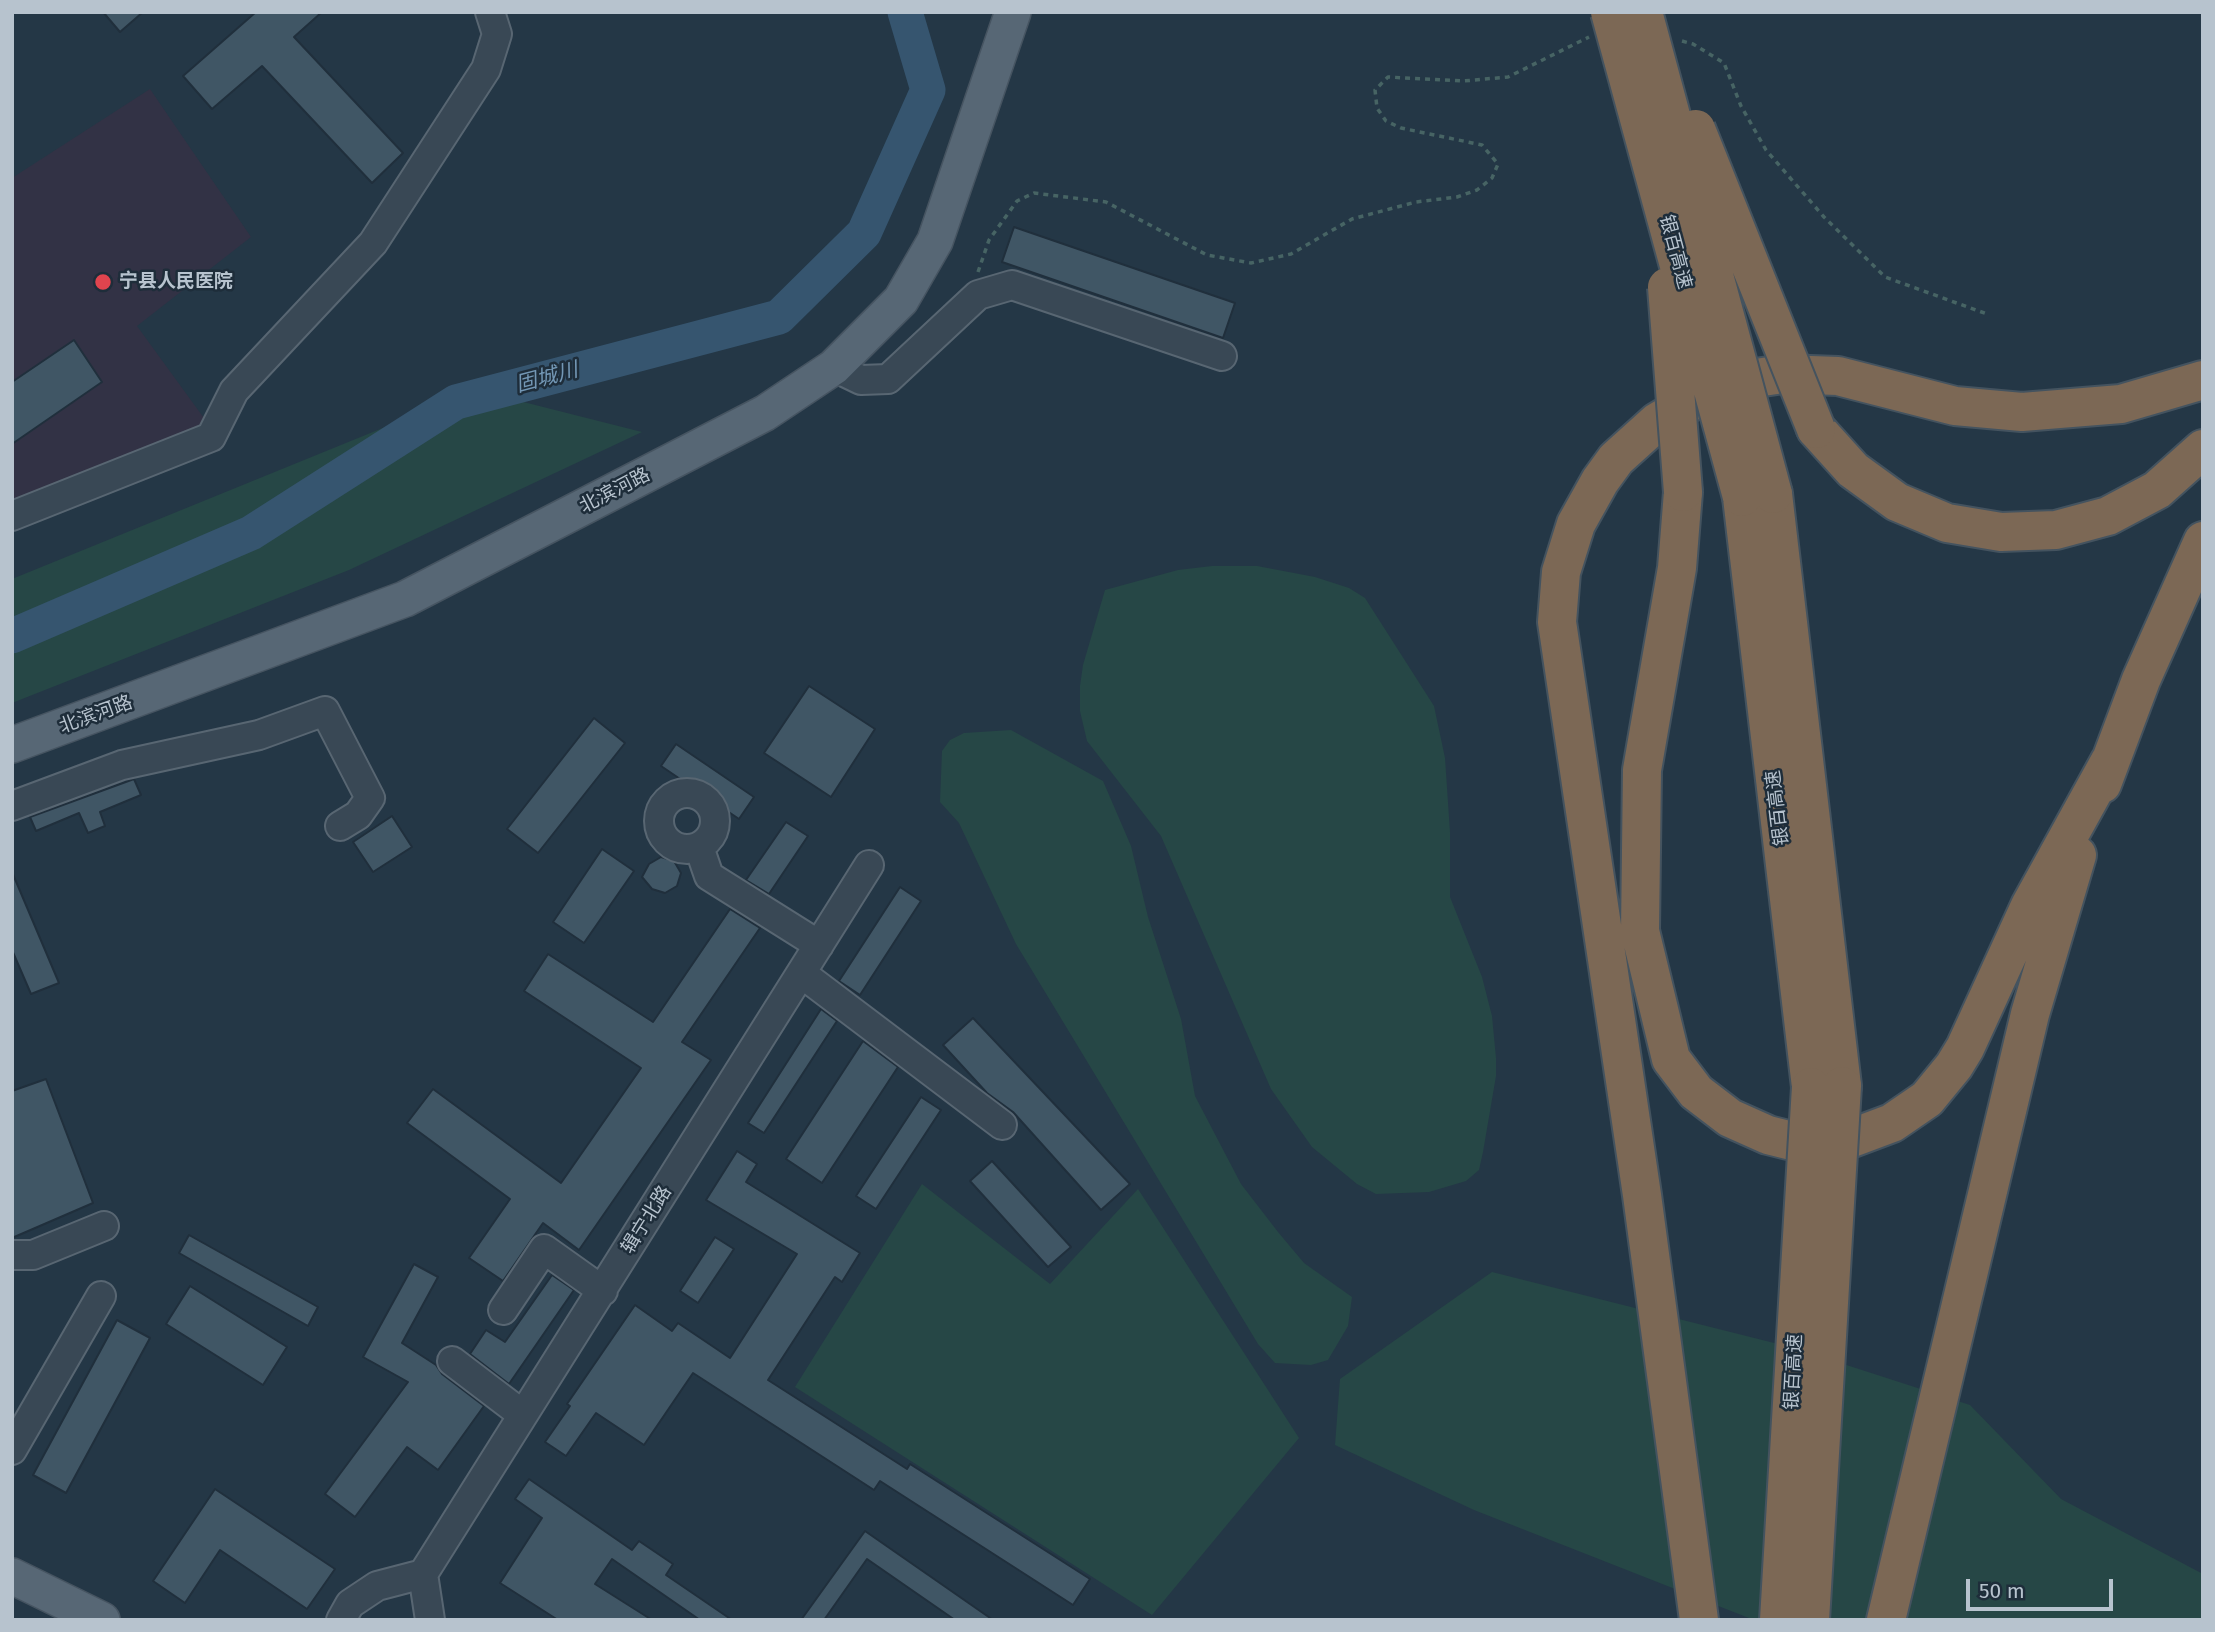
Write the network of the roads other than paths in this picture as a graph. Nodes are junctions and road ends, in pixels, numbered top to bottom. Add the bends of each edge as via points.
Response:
1 (490, 12) edge
2 (1013, 12) edge
3 (1643, 12) edge
4 (1649, 12) edge
5 (1603, 24) edge
6 (1661, 197) junction
7 (1222, 356) dead end
8 (834, 367) junction
9 (2203, 380) edge
10 (2203, 449) edge
11 (1758, 496) junction
12 (12, 516) edge
13 (2203, 541) edge
14 (12, 745) edge
15 (2110, 761) junction
16 (12, 806) edge
17 (340, 826) dead end
18 (699, 848) dead end
19 (869, 865) dead end
20 (819, 945) junction
21 (801, 972) junction
22 (1826, 1086) junction
23 (1002, 1125) dead end
24 (104, 1226) dead end
25 (12, 1255) edge
26 (603, 1291) junction
27 (101, 1296) dead end
28 (503, 1310) dead end
29 (452, 1361) dead end
30 (523, 1415) junction
31 (12, 1450) edge
32 (423, 1574) junction
33 (12, 1576) edge
34 (102, 1620) edge
35 (341, 1620) edge
36 (430, 1620) edge
37 (1699, 1620) edge
38 (1779, 1620) edge
39 (1810, 1620) edge
40 (1886, 1620) edge

1 - 12 street via 497,34 486,69 373,243 234,391 211,437
2 - 8 main road, 北滨河路 via 935,241 901,300
3 - 11 highway, 银百高速, bridge
4 - 10 highway, bridge via 1816,429 1853,470 1897,502 1947,523 2001,533 2056,530 2109,516 2157,490
5 - 6 highway, 银百高速, bridge
6 - 11 highway, 银百高速, bridge
6 - 15 highway, bridge via 1682,492 1677,568 1642,769 1640,931 1671,1059 1696,1092 1730,1118 1768,1135 1799,1141 1831,1141 1882,1128 1927,1099 1965,1048 2030,906
7 - 8 street via 1012,285 978,295 888,379 861,380
8 - 14 main road, 北滨河路 via 765,413 405,599
9 - 37 highway via 2121,404 2022,412 1955,406 1838,376 1756,378 1679,407 1636,439 1600,481 1576,524 1561,572 1557,622
11 - 22 highway, 银百高速
13 - 15 highway
15 - 40 highway via 2030,1014
16 - 17 street via 122,765 259,735 325,711 370,798 358,815
18 - 20 street via 709,876
19 - 20 street, 辑宁北路
20 - 21 street, 辑宁北路
21 - 23 street
21 - 26 street, 辑宁北路
22 - 38 highway, 银百高速, bridge
22 - 39 highway, 银百高速, bridge
24 - 25 street via 33,1255
26 - 28 street via 544,1249
26 - 30 street, 辑宁北路
27 - 31 street
29 - 30 street
30 - 32 street, 辑宁北路
32 - 35 street via 376,1586 350,1604
32 - 36 street
33 - 34 main road

